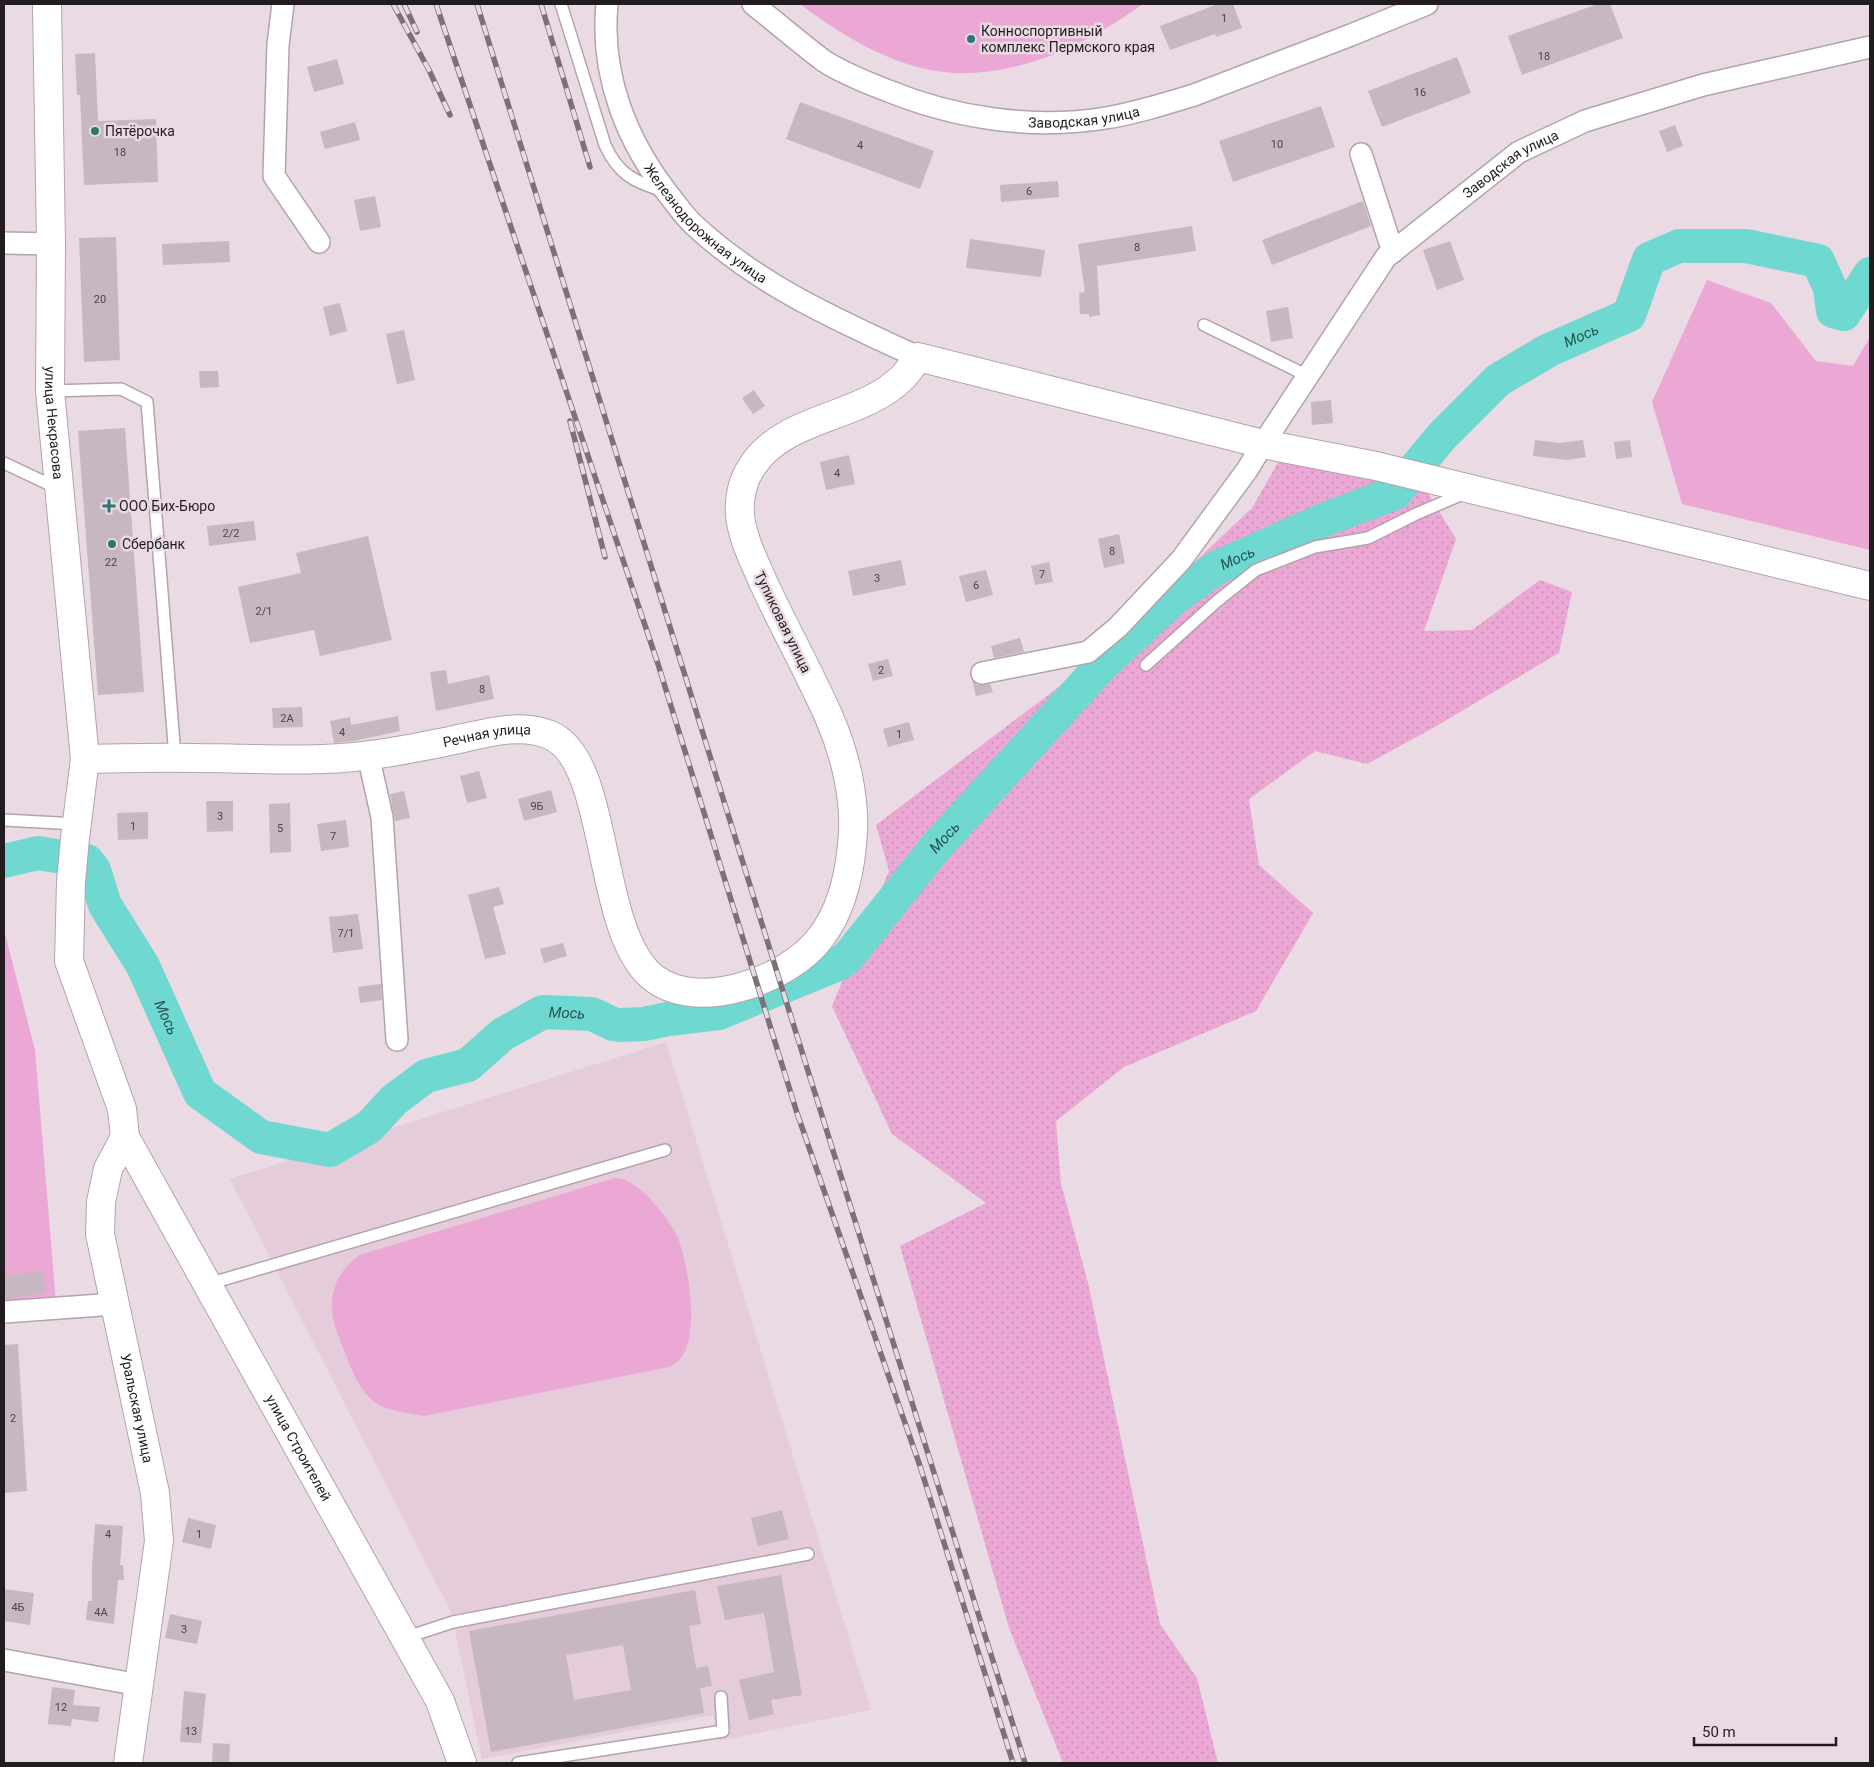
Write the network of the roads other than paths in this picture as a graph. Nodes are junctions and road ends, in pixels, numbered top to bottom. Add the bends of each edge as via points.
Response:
1 (47, 4) edge
2 (283, 4) edge
3 (561, 4) edge
4 (607, 4) edge
5 (753, 4) edge
6 (1427, 4) edge
7 (1870, 47) edge
8 (1361, 154) dead end
9 (666, 191) junction
10 (4, 242) edge
11 (319, 242) dead end
12 (51, 244) junction
13 (1393, 252) junction
14 (1204, 325) dead end
15 (918, 357) junction
16 (1308, 376) junction
17 (50, 391) junction
18 (1263, 444) junction
19 (4, 463) edge
20 (60, 489) junction
21 (1473, 489) junction
22 (1870, 586) edge
23 (1146, 665) dead end
24 (982, 673) dead end
25 (368, 756) junction
26 (175, 757) junction
27 (86, 759) junction
28 (4, 820) edge
29 (76, 831) junction
30 (717, 992) joint
31 (397, 1040) dead end
32 (125, 1137) junction
33 (665, 1150) dead end
34 (208, 1284) junction
35 (115, 1304) junction
36 (4, 1312) edge
37 (808, 1554) dead end
38 (403, 1638) junction
39 (4, 1660) edge
40 (139, 1685) junction
41 (721, 1697) dead end
42 (128, 1763) edge
43 (462, 1763) edge
44 (518, 1763) edge

1 - 12 street, улица Некрасова
2 - 11 street via 278,45 274,176
3 - 9 lane via 611,158 630,178
4 - 9 street, Железнодорожная улица via 607,58 619,107 638,151
5 - 6 street, Заводская улица via 825,61 898,95 949,111 992,119 1059,122 1122,115 1194,95
7 - 13 street, Заводская улица via 1703,85 1585,121 1518,152
8 - 13 street
9 - 15 street, Железнодорожная улица via 692,225 779,288
10 - 12 street
12 - 17 street, улица Некрасова
13 - 16 street, Заводская улица
14 - 16 lane
15 - 18 street
15 - 30 street, Тупиковая улица via 906,375 880,395 776,441 764,451 743,483 742,526 756,567 829,717 845,765 852,811 852,845 843,895 824,934 796,962 765,978
16 - 18 street, Заводская улица
17 - 20 street, улица Некрасова
17 - 26 lane via 121,389 147,402
18 - 21 street
18 - 24 street, Заводская улица via 1181,560 1118,627 1088,652
19 - 20 lane
20 - 27 street, улица Некрасова
21 - 22 street
21 - 23 lane via 1368,538 1315,547 1256,570
25 - 26 street, Речная улица via 322,759
25 - 30 street, Речная улица via 511,730 551,735 572,752 586,779 618,915 638,960 668,987 684,992
25 - 31 street via 382,817
26 - 27 street, Речная улица
27 - 29 street, улица Некрасова
28 - 29 lane
29 - 32 street, улица Некрасова via 69,960 122,1109
32 - 34 street, улица Строителей
32 - 35 street, Уральская улица via 108,1169 101,1202 100,1234
33 - 34 lane
34 - 38 street, улица Строителей
35 - 36 street
35 - 40 street, Уральская улица via 155,1494 159,1541
37 - 38 lane via 453,1622
38 - 43 street, улица Строителей via 440,1701
39 - 40 street
40 - 42 street, Уральская улица
41 - 44 lane via 723,1731

